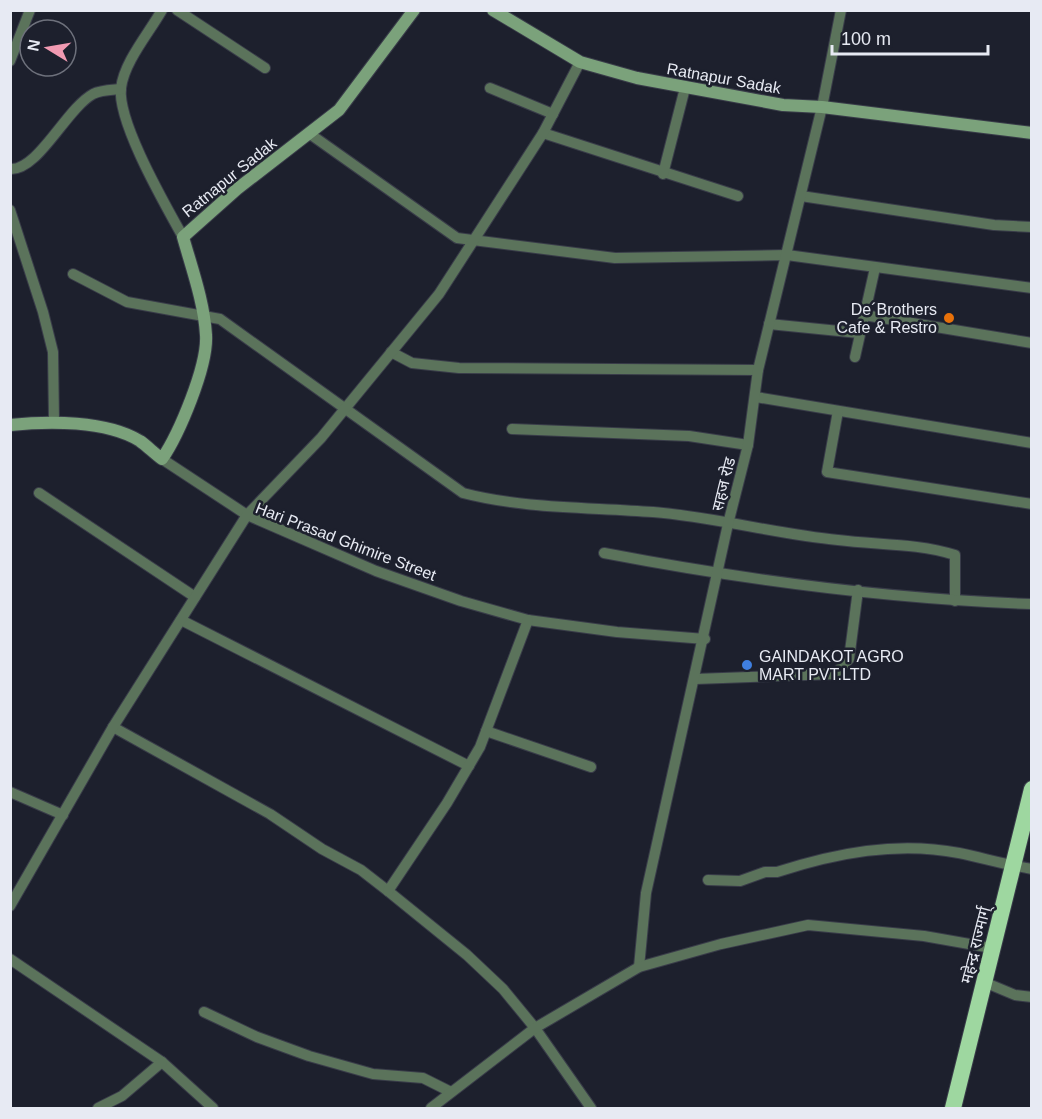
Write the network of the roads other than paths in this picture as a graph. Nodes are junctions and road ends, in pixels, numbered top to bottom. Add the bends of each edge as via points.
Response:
1 (30, 10) edge
2 (162, 10) edge
3 (177, 10) edge
4 (414, 10) edge
5 (493, 10) edge
6 (841, 10) edge
7 (10, 61) edge
8 (580, 62) junction
9 (265, 68) dead end
10 (490, 88) dead end
11 (685, 88) junction
12 (121, 89) junction
13 (822, 107) junction
14 (553, 114) junction
15 (543, 133) junction
16 (1032, 133) edge
17 (310, 134) junction
18 (10, 169) edge
19 (663, 174) junction
20 (738, 196) dead end
21 (801, 196) junction
22 (10, 210) edge
23 (1032, 227) edge
24 (183, 237) junction
25 (474, 241) junction
26 (787, 255) junction
27 (875, 268) junction
28 (73, 274) dead end
29 (1032, 288) edge
30 (203, 314) junction
31 (864, 315) junction
32 (769, 324) junction
33 (859, 333) junction
34 (1032, 343) edge
35 (391, 352) junction
36 (855, 357) dead end
37 (758, 370) junction
38 (756, 397) junction
39 (345, 407) junction
40 (838, 411) junction
41 (54, 421) junction
42 (10, 425) edge
43 (512, 429) dead end
44 (1032, 443) edge
45 (748, 445) junction
46 (162, 459) junction
47 (39, 493) dead end
48 (1032, 504) edge
49 (247, 515) junction
50 (728, 524) junction
51 (604, 553) dead end
52 (718, 575) junction
53 (858, 590) junction
54 (195, 597) junction
55 (955, 601) junction
56 (1032, 604) edge
57 (180, 620) junction
58 (528, 620) junction
59 (705, 639) junction
60 (695, 679) junction
61 (113, 727) junction
62 (486, 731) junction
63 (469, 765) junction
64 (591, 767) dead end
65 (1032, 789) edge
66 (10, 792) edge
67 (63, 815) junction
68 (1013, 866) junction
69 (1032, 869) edge
70 (708, 880) dead end
71 (388, 891) junction
72 (10, 906) edge
73 (992, 948) junction
74 (10, 959) edge
75 (639, 967) junction
76 (984, 982) junction
77 (1032, 997) edge
78 (204, 1012) dead end
79 (536, 1028) junction
80 (162, 1062) junction
81 (451, 1092) junction
82 (98, 1108) edge
83 (213, 1108) edge
84 (431, 1108) edge
85 (591, 1108) edge
86 (953, 1108) edge

1 - 7 street
2 - 12 street via 130,65
3 - 9 street
4 - 17 main road, Ratnapur Sadak via 339,110
5 - 8 main road, Ratnapur Sadak
6 - 13 street, सहज रोड
8 - 11 main road, Ratnapur Sadak
8 - 14 street
10 - 14 street
11 - 13 main road, Ratnapur Sadak via 783,105
11 - 19 street
12 - 18 street via 92,94 73,110 29,164 19,170
12 - 24 street via 127,120 143,162
13 - 16 main road, Ratnapur Sadak
13 - 21 street, सहज रोड
14 - 15 street
15 - 19 street
15 - 25 street
17 - 24 main road, Ratnapur Sadak via 237,189
17 - 25 street via 445,231 456,238
19 - 20 street
21 - 23 street via 994,225
21 - 26 street, सहज रोड
22 - 41 street via 53,352
24 - 30 main road, Ratnapur Sadak
25 - 26 street via 615,258
25 - 35 street via 439,294
26 - 27 street
26 - 32 street, सहज रोड
27 - 29 street
27 - 31 street
28 - 30 street via 127,302
30 - 39 street via 220,319
30 - 46 main road, Ratnapur Sadak via 203,358 175,439
31 - 33 street
31 - 34 street
32 - 33 street
32 - 37 street, सहज रोड
33 - 36 street
35 - 37 street via 412,363 459,368
35 - 39 street
37 - 38 street, सहज रोड
38 - 40 street
38 - 45 street, सहज रोड
39 - 49 street via 321,438
39 - 50 street via 463,493 600,510 655,512
40 - 44 street
40 - 48 street via 827,472
41 - 42 main road
41 - 46 main road via 112,431 138,440
43 - 45 street via 689,436
45 - 50 street, सहज रोड
46 - 49 street
47 - 54 street
49 - 54 street, Hari Prasad Ghimire Street
49 - 58 street, Hari Prasad Ghimire Street via 376,571 471,605
50 - 52 street, सहज रोड
50 - 55 street via 836,540 931,547 955,555
51 - 52 street
52 - 53 street
52 - 59 street, सहज रोड
53 - 55 street
53 - 60 street via 849,659 835,674
54 - 57 street, Hari Prasad Ghimire Street
55 - 56 street
57 - 61 street, Hari Prasad Ghimire Street
57 - 63 street
58 - 59 street, Hari Prasad Ghimire Street
58 - 62 street
59 - 60 street, सहज रोड
60 - 75 street, सहज रोड via 646,893
61 - 67 street, Hari Prasad Ghimire Street
61 - 71 street via 270,814 362,870
62 - 63 street
62 - 64 street
63 - 71 street
65 - 68 highway, महेन्द्र राज्मार्ग्
66 - 67 street
67 - 72 street, Hari Prasad Ghimire Street
68 - 69 street
68 - 70 street via 933,849 877,849 740,880
68 - 73 highway, महेन्द्र राज्मार्ग्
71 - 79 street via 481,967
73 - 75 street via 924,936 808,925
73 - 76 highway, महेन्द्र राज्मार्ग्
74 - 80 street
75 - 79 street
76 - 77 street via 1015,995
76 - 86 highway, महेन्द्र राज्मार्ग्
78 - 81 street via 309,1056 373,1074 423,1078
79 - 81 street
79 - 85 street
80 - 82 street via 122,1096
80 - 83 street
81 - 84 street

